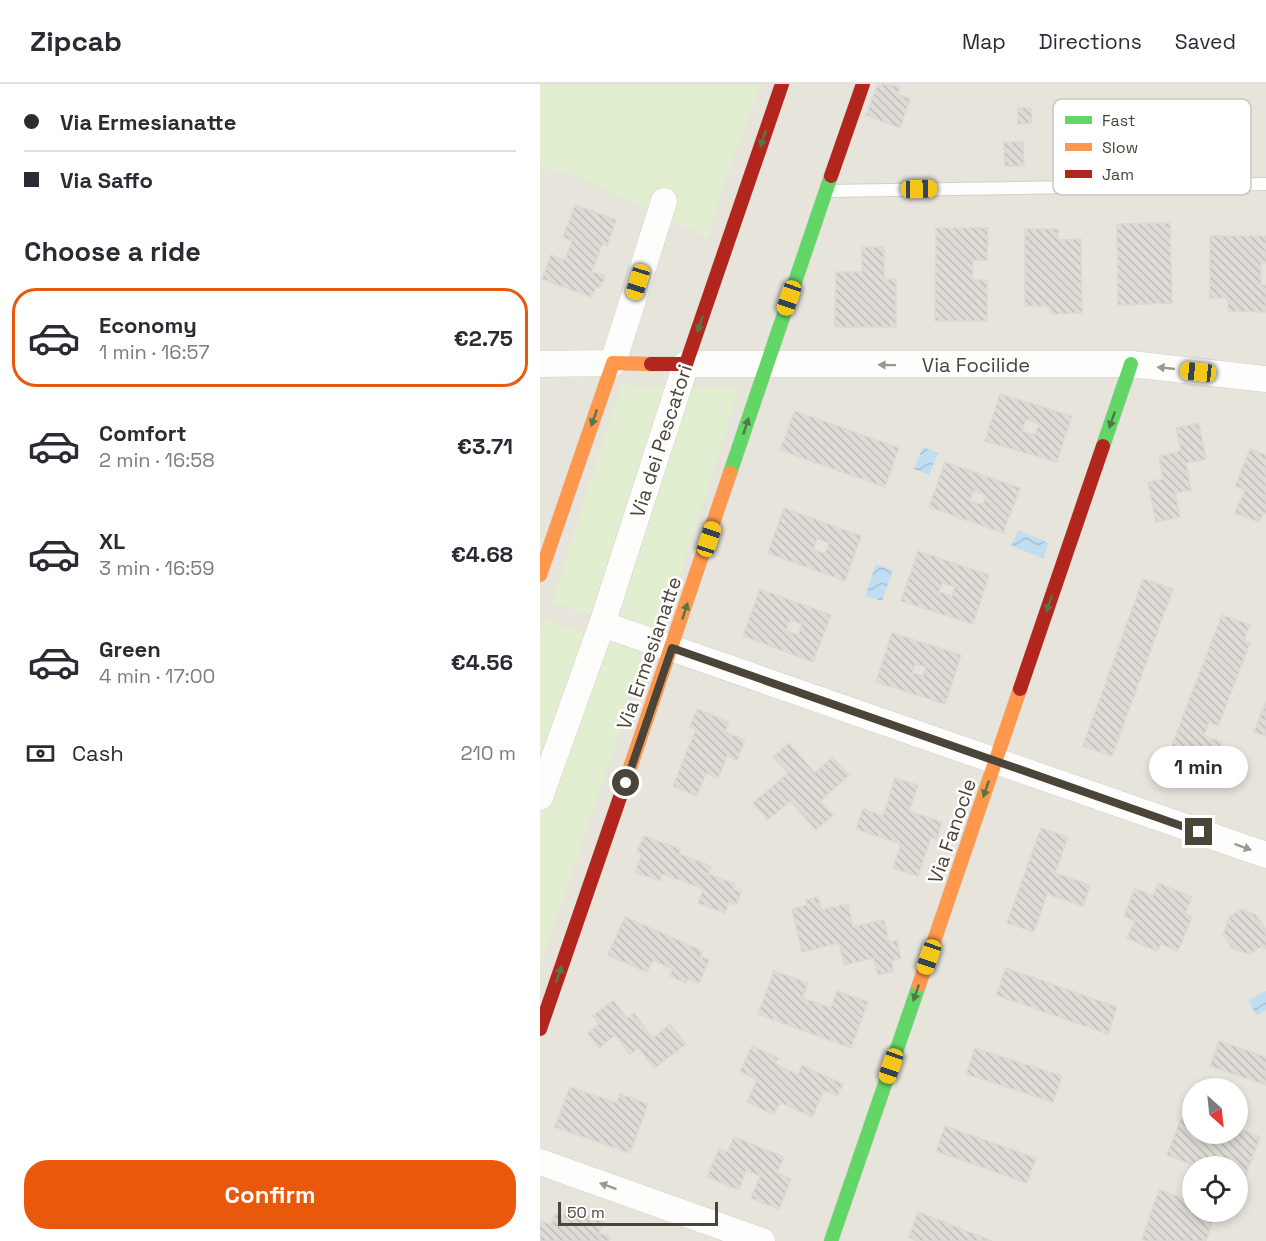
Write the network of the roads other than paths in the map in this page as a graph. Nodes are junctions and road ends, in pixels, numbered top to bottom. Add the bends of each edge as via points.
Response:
1 (782, 84) edge
2 (863, 84) edge
3 (1251, 184) edge
4 (1266, 184) edge
5 (1053, 187) edge
6 (826, 191) junction
7 (664, 201) dead end
8 (613, 363) junction
9 (767, 363) junction
10 (540, 364) edge
11 (686, 364) junction
12 (1131, 364) junction
13 (1266, 379) edge
14 (540, 575) edge
15 (602, 624) junction
16 (672, 648) junction
17 (996, 760) junction
18 (540, 797) edge
19 (1266, 855) edge
20 (540, 1029) edge
21 (540, 1162) edge
22 (762, 1241) edge
23 (831, 1241) edge

1 -> 11 street, Via dei Pescatori
2 - 6 street, Via Ermesianatte
3 - 4 lane
5 - 6 lane
6 - 9 street, Via Ermesianatte
7 - 8 street
8 - 10 street
8 - 11 street
8 -> 14 street
9 - 11 street, Via Focilide
12 -> 9 street, Via Focilide
16 -> 9 street, Via Ermesianatte
11 - 15 street, Via dei Pescatori
13 -> 12 street, Via Focilide
12 -> 17 street, Via Fanocle
15 - 16 street
15 - 18 street, Via dei Pescatori
16 - 17 street
20 -> 16 street, Via Ermesianatte
17 -> 19 street
17 -> 23 street, Via Fanocle
22 -> 21 street

